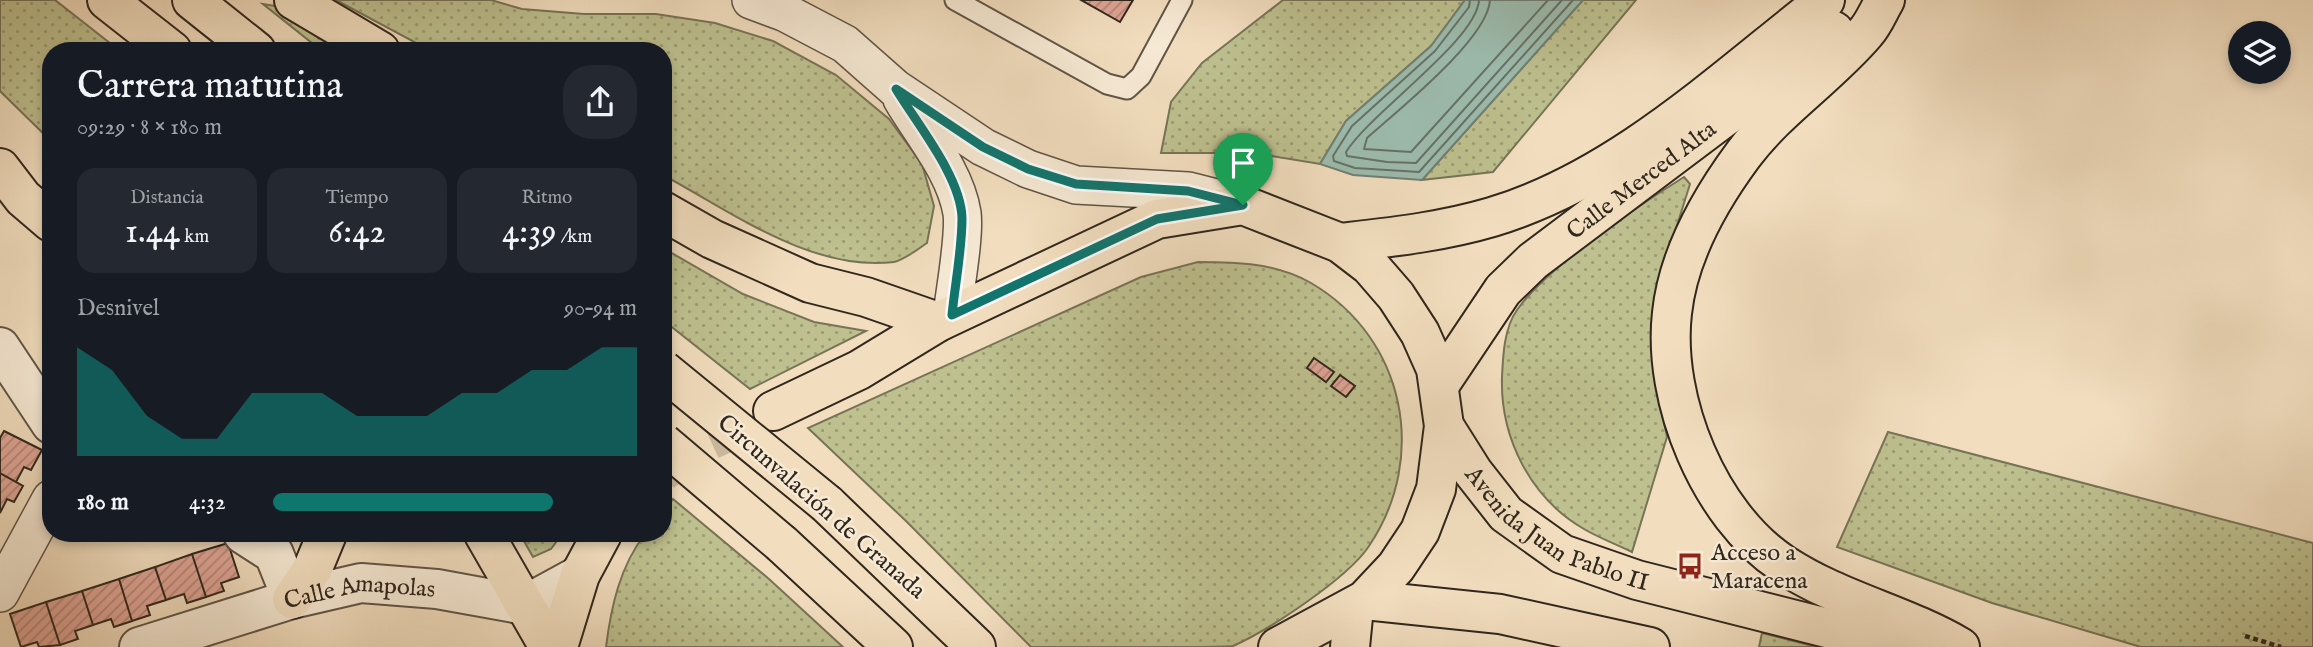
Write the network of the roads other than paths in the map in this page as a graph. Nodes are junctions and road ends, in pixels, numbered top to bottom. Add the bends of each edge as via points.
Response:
1 (107, 0) edge
2 (191, 0) edge
3 (294, 0) edge
4 (751, 0) edge
5 (801, 0) edge
6 (955, 0) edge
7 (1182, 0) edge
8 (1825, 0) edge
9 (1871, 0) edge
10 (1885, 0) edge
11 (823, 32) junction
12 (161, 42) edge
13 (245, 42) edge
14 (365, 42) edge
15 (896, 89) junction
16 (0, 168) edge
17 (1243, 205) junction
18 (42, 214) edge
19 (672, 216) edge
20 (1340, 243) junction
21 (945, 318) junction
22 (0, 347) edge
23 (672, 377) edge
24 (1440, 384) junction
25 (42, 410) edge
26 (773, 411) tunnel mouth
27 (1444, 426) junction
28 (672, 451) edge
29 (42, 516) edge
30 (255, 542) edge
31 (324, 542) edge
32 (489, 542) edge
33 (598, 542) edge
34 (580, 575) junction
35 (0, 593) edge
36 (292, 599) junction
37 (1359, 603) junction
38 (524, 605) junction
39 (139, 647) edge
40 (549, 647) edge
41 (558, 647) edge
42 (892, 647) edge
43 (976, 647) edge
44 (1278, 647) edge
45 (1350, 647) edge
46 (1650, 647) edge
47 (1902, 647) edge
48 (1960, 647) edge

1 - 12 main road
2 - 13 main road
3 - 14 main road
4 - 11 street
5 - 11 lane
6 - 7 lane via 1107,84 1127,89 1140,76
8 - 20 main road, Calle Merced Alta via 1602,168 1494,216 1420,235
9 - 24 main road, Calle Merced Alta via 1533,261 1503,290
10 - 48 main road via 1867,31 1768,126 1713,199 1690,248 1672,313 1675,379 1698,461 1723,500 1780,563 1814,583
11 - 15 street via 845,44
15 - 17 street via 983,147 1028,169 1076,184 1188,191
15 - 21 street via 940,160 962,216
16 - 18 main road
17 - 20 main road
17 - 21 main road via 1157,219
19 - 21 main road via 810,283
20 - 24 main road via 1370,266 1396,296 1420,333
21 - 26 main road via 859,370
22 - 25 street
23 - 43 main road, Circunvalación de Granada, bridge via 827,504
24 - 27 main road
27 - 37 main road via 1436,489 1420,531 1396,568
27 - 47 main road, Avenida Juan Pablo II via 1506,514 1562,554 1637,580
28 - 42 main road, bridge via 782,544
29 - 35 street
30 - 36 street via 274,554
31 - 36 main road
32 - 38 main road
33 - 34 main road
34 - 38 street
34 - 41 main road
36 - 38 street, Calle Amapolas via 362,583 437,589
36 - 39 street, Calle Amapolas
37 - 44 main road
37 - 45 main road
37 - 46 main road via 1500,614
38 - 40 main road

